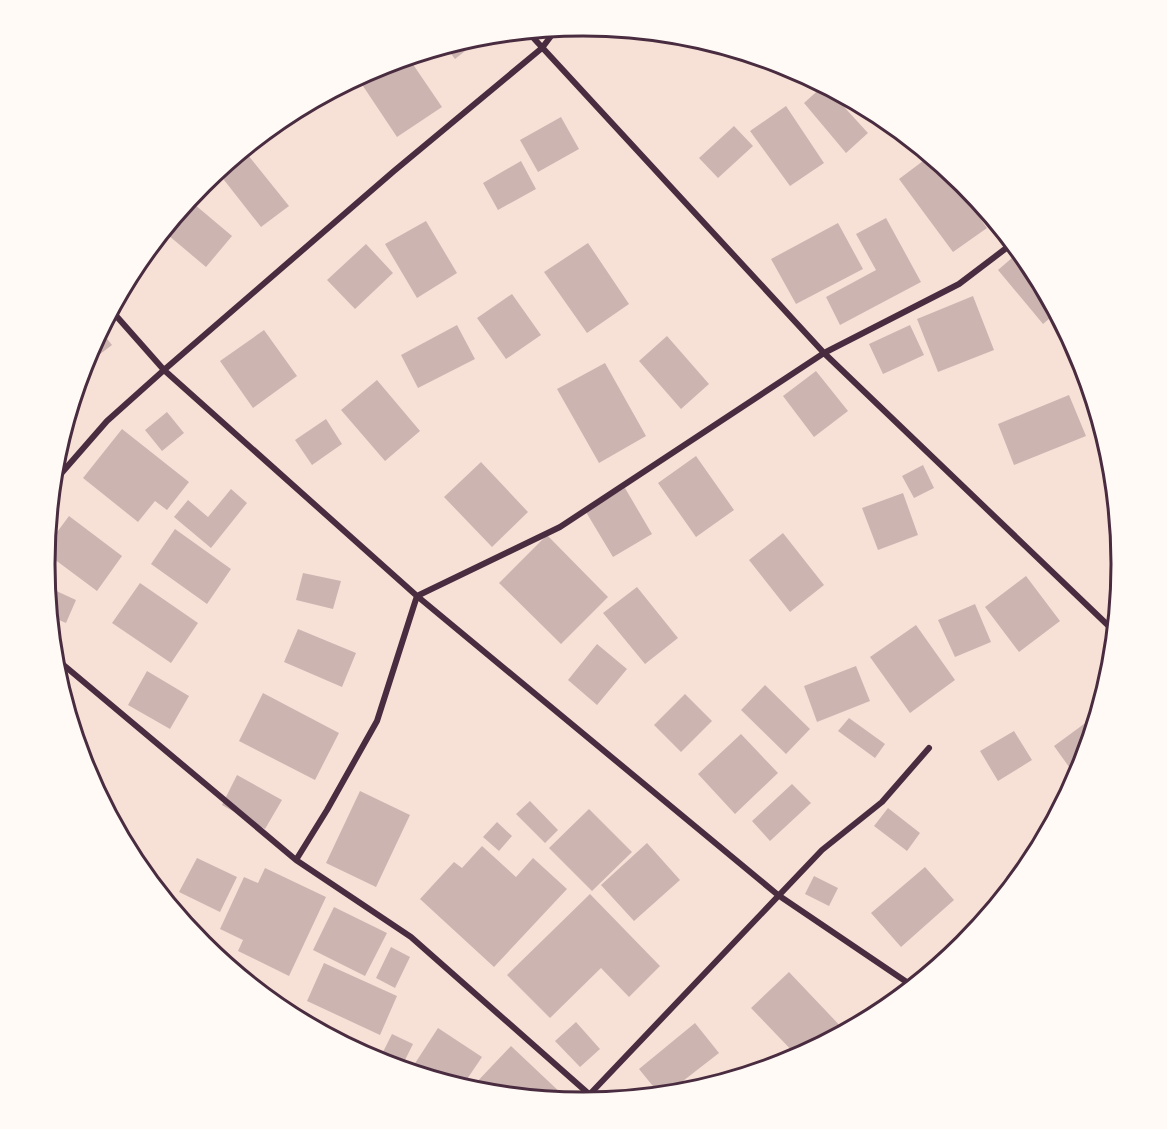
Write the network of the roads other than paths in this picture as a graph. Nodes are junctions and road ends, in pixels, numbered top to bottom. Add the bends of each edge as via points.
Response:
1 (550, 37) edge
2 (534, 39) edge
3 (542, 48) junction
4 (1007, 248) edge
5 (117, 317) edge
6 (824, 353) junction
7 (164, 370) junction
8 (64, 470) edge
9 (417, 596) junction
10 (1108, 625) edge
11 (65, 666) edge
12 (929, 747) dead end
13 (296, 860) junction
14 (778, 895) junction
15 (907, 982) edge
16 (589, 1093) edge
17 (591, 1093) edge

1 - 3 street
2 - 3 street
3 - 6 street
3 - 7 street
4 - 6 street via 959,284
5 - 7 street
6 - 9 street via 560,527
6 - 10 street
7 - 8 street via 107,420
7 - 9 street
9 - 13 street via 377,721
9 - 14 street
11 - 13 street
12 - 14 street via 882,802 822,850
13 - 16 street via 411,937
14 - 15 street
14 - 17 street

